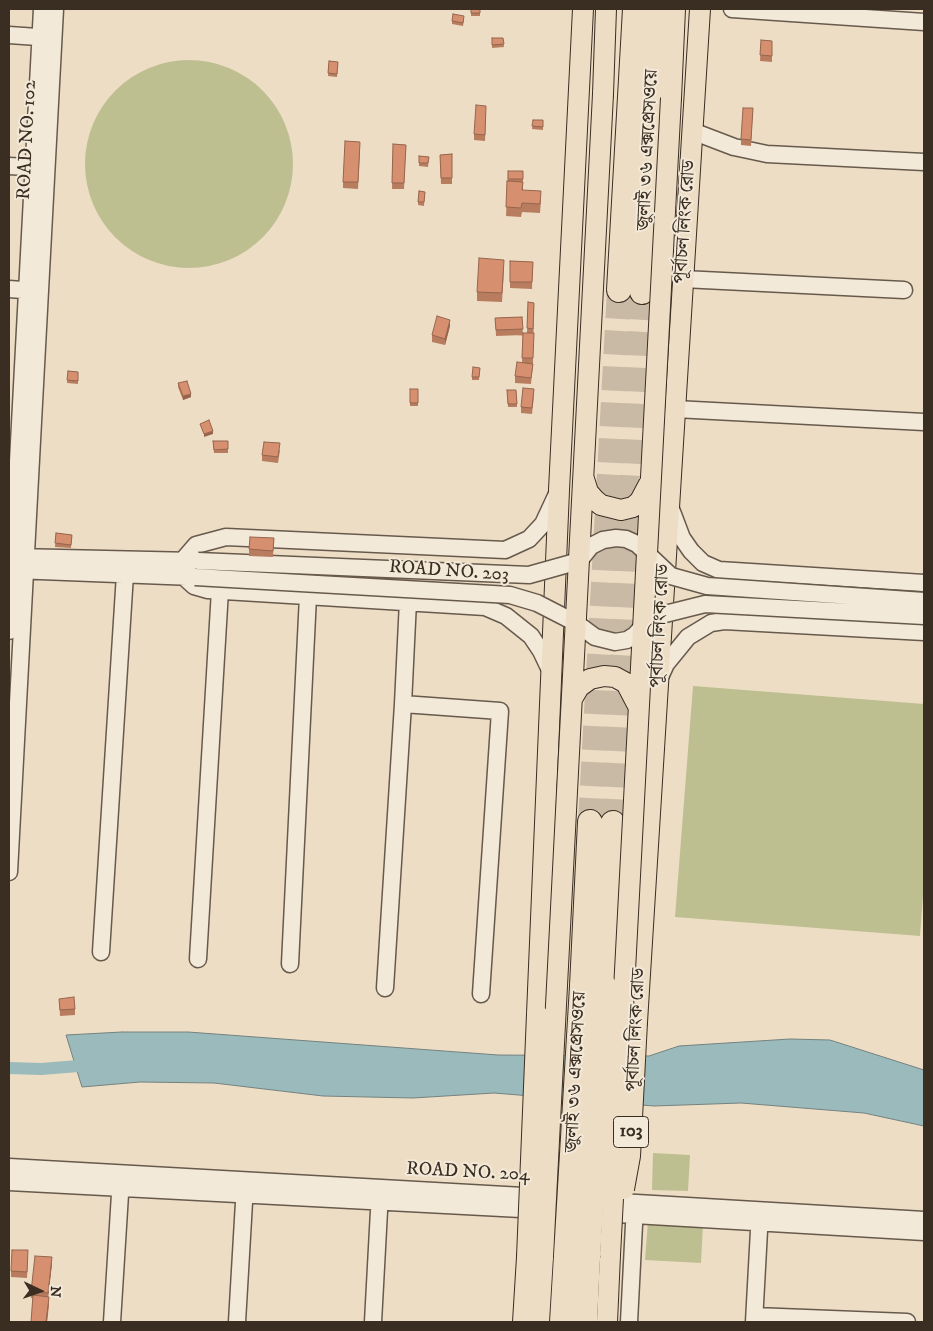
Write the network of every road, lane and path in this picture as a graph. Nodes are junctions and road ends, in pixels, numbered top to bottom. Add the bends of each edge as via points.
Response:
1 (42, 9) edge
2 (56, 9) edge
3 (583, 9) edge
4 (606, 9) edge
5 (635, 9) edge
6 (656, 9) edge
7 (675, 9) edge
8 (700, 9) edge
9 (732, 9) edge
10 (924, 22) edge
11 (9, 35) edge
12 (47, 38) junction
13 (692, 131) junction
14 (924, 162) edge
15 (9, 166) edge
16 (40, 168) junction
17 (683, 279) junction
18 (9, 289) edge
19 (34, 290) junction
20 (619, 290) tunnel mouth
21 (904, 290) dead end
22 (642, 292) tunnel mouth
23 (675, 409) junction
24 (21, 419) edge
25 (924, 422) edge
26 (583, 478) junction
27 (651, 480) junction
28 (559, 490) junction
29 (668, 497) junction
30 (647, 554) junction
31 (579, 561) junction
32 (16, 564) edge
33 (190, 568) junction
34 (125, 574) junction
35 (924, 583) edge
36 (220, 590) junction
37 (308, 596) junction
38 (408, 601) junction
39 (924, 601) edge
40 (924, 616) edge
41 (576, 623) junction
42 (643, 626) junction
43 (9, 632) edge
44 (924, 632) edge
45 (552, 673) junction
46 (658, 682) junction
47 (572, 699) junction
48 (403, 704) junction
49 (639, 708) junction
50 (590, 822) tunnel mouth
51 (613, 823) tunnel mouth
52 (9, 872) edge
53 (101, 952) dead end
54 (198, 958) dead end
55 (290, 964) dead end
56 (594, 986) junction
57 (385, 988) dead end
58 (481, 994) dead end
59 (9, 1167) edge
60 (121, 1180) junction
61 (9, 1182) edge
62 (245, 1187) junction
63 (380, 1195) junction
64 (635, 1209) junction
65 (760, 1217) junction
66 (924, 1220) edge
67 (924, 1232) edge
68 (574, 1254) junction
69 (754, 1319) edge
70 (112, 1322) edge
71 (237, 1322) edge
72 (373, 1322) edge
73 (523, 1322) edge
74 (539, 1322) edge
75 (562, 1322) edge
76 (585, 1322) edge
77 (607, 1322) edge
78 (628, 1322) edge
79 (907, 1322) edge

1 - 12 street, ROAD NO. 102
2 - 12 street, ROAD NO. 102
3 - 28 main road
4 - 26 main road, bridge
5 - 20 highway, জুলাই ৩৬ এক্সপ্রেসওয়ে
6 - 22 highway, জুলাই ৩৬ এক্সপ্রেসওয়ে
7 - 27 main road, bridge
8 - 13 main road, পূর্বাচল লিংক রোড
9 - 10 street
11 - 12 street
12 - 16 street, ROAD NO. 102
13 - 14 street via 734,147 767,154
13 - 17 main road, পূর্বাচল লিংক রোড
15 - 16 street
16 - 19 street, ROAD NO. 102
17 - 21 street
17 - 23 main road, পূর্বাচল লিংক রোড
18 - 19 street
19 - 24 street, ROAD NO. 102
23 - 25 street
23 - 29 main road, পূর্বাচল লিংক রোড
24 - 32 street, ROAD NO. 102
26 - 27 main road, bridge via 595,500 601,505 621,510 634,507 640,501
26 - 31 main road, bridge
27 - 30 main road, bridge
28 - 33 street, ROAD NO. 203 via 543,524 529,540 505,550 226,538 196,545
28 - 45 main road
29 - 35 street via 682,538 703,563 720,570
29 - 46 main road, পূর্বাচল লিংক রোড
30 - 31 street, bridge via 638,544 616,538 591,546
30 - 39 street, bridge via 671,576 707,586
30 - 42 main road, bridge
31 - 33 street, ROAD NO. 203, bridge via 529,575 508,576
31 - 41 main road, bridge
32 - 33 street, ROAD NO. 203
32 - 34 street, ROAD NO. 203
32 - 43 street, ROAD NO. 102
32 - 52 street, ROAD NO. 102
33 - 34 street, ROAD NO. 203
33 - 36 street, ROAD NO. 203 via 194,586
33 - 41 street, ROAD NO. 203, bridge via 510,595 536,603
34 - 53 street
36 - 37 street, ROAD NO. 203
36 - 54 street
37 - 38 street, ROAD NO. 203
37 - 55 street
38 - 45 street, ROAD NO. 203 via 485,606 506,616 531,636
38 - 48 street
40 - 42 street, ROAD NO. 203, bridge via 705,604 657,616
41 - 42 street, ROAD NO. 203, bridge via 595,637 615,642 627,640
41 - 47 main road, bridge
42 - 49 main road, bridge
44 - 46 street via 724,620 700,628 682,643 666,664
45 - 68 main road, bridge via 537,1014
46 - 68 main road, পূর্বাচল লিংক রোড / 103, bridge via 630,1156
47 - 49 main road, bridge via 579,687 590,679 615,677 626,683
47 - 68 main road, bridge
48 - 57 street
48 - 58 street via 500,711
49 - 68 main road, bridge
50 - 56 highway, জুলাই ৩৬ এক্সপ্রেসওয়ে
51 - 56 highway, জুলাই ৩৬ এক্সপ্রেসওয়ে
56 - 68 highway, জুলাই ৩৬ এক্সপ্রেসওয়ে, bridge
59 - 60 street, ROAD NO. 204
60 - 61 street, ROAD NO. 204
60 - 62 street, ROAD NO. 204
60 - 70 street
62 - 63 street, ROAD NO. 204
62 - 71 street
63 - 64 street, ROAD NO. 204
63 - 72 street
64 - 65 street, ROAD NO. 204
64 - 78 street
65 - 66 street, ROAD NO. 204
65 - 67 street, ROAD NO. 204
65 - 69 street
68 - 73 main road
68 - 74 main road
68 - 75 highway, জুলাই ৩৬ এক্সপ্রেসওয়ে
68 - 76 highway, জুলাই ৩৬ এক্সপ্রেসওয়ে
68 - 77 main road, পূর্বাচল লিংক রোড / 103
69 - 79 street

